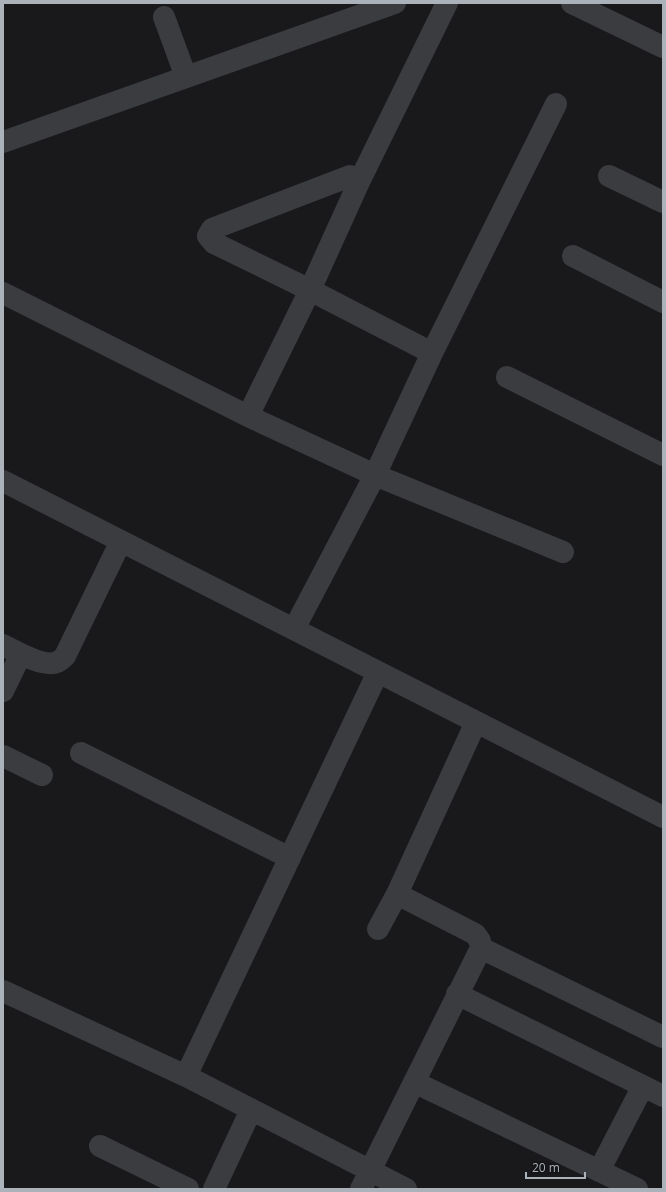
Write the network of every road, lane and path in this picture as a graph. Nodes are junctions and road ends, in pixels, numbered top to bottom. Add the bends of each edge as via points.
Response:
1 (395, 3) edge
2 (447, 3) edge
3 (572, 3) edge
4 (164, 17) dead end
5 (663, 47) edge
6 (186, 77) junction
7 (556, 104) dead end
8 (3, 142) edge
9 (609, 176) dead end
10 (359, 182) junction
11 (663, 202) edge
12 (573, 256) dead end
13 (310, 290) junction
14 (3, 293) edge
15 (663, 302) edge
16 (432, 352) junction
17 (507, 377) dead end
18 (248, 416) junction
19 (663, 455) edge
20 (375, 475) junction
21 (3, 481) edge
22 (121, 541) junction
23 (563, 552) dead end
24 (294, 629) junction
25 (12, 649) edge
26 (378, 672) junction
27 (3, 691) edge
28 (476, 722) junction
29 (80, 753) dead end
30 (3, 756) edge
31 (42, 775) dead end
32 (663, 817) edge
33 (290, 858) junction
34 (396, 894) junction
35 (378, 929) dead end
36 (481, 948) junction
37 (3, 991) edge
38 (457, 994) junction
39 (663, 1037) edge
40 (186, 1076) junction
41 (414, 1082) junction
42 (643, 1086) junction
43 (663, 1096) edge
44 (251, 1110) junction
45 (100, 1146) dead end
46 (599, 1171) junction
47 (365, 1180) edge
48 (188, 1189) edge
49 (214, 1189) edge
50 (406, 1189) edge
51 (637, 1189) edge

1 - 6 street
2 - 10 street
3 - 5 street
4 - 6 street
6 - 8 street
7 - 16 street
9 - 11 street
10 - 13 street
10 - 13 street via 350,176 212,229 208,236 214,243
12 - 15 street
13 - 16 street
13 - 18 street
14 - 18 street
16 - 20 street
17 - 19 street
18 - 20 street
20 - 23 street
20 - 24 street
21 - 22 street
22 - 24 street
22 - 25 street via 65,656 57,662 46,664
24 - 26 street
25 - 27 street
26 - 28 street
26 - 33 street
28 - 32 street
28 - 34 street
29 - 33 street
30 - 31 street
33 - 40 street
34 - 35 street
34 - 36 street via 475,934
36 - 38 street
36 - 39 street
37 - 40 street
38 - 41 street
38 - 42 street
40 - 44 street
41 - 46 street
41 - 47 street
42 - 43 street
42 - 46 street
44 - 47 street
44 - 49 street
45 - 48 street
46 - 51 street
47 - 50 street

